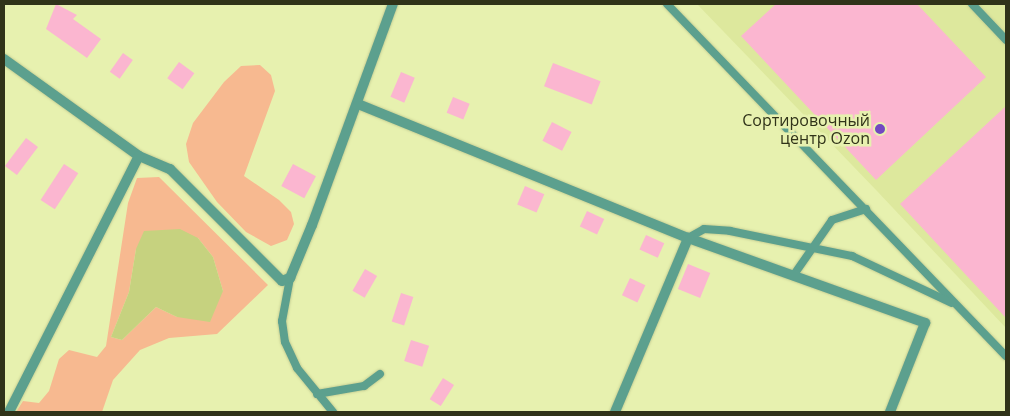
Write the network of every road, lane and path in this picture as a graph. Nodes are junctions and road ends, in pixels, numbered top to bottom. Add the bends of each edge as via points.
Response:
1 (393, 4) edge
2 (667, 4) edge
3 (972, 4) edge
4 (1006, 40) edge
5 (4, 59) edge
6 (358, 104) junction
7 (140, 156) junction
8 (866, 209) junction
9 (688, 238) junction
10 (812, 248) junction
11 (794, 276) junction
12 (290, 278) junction
13 (961, 308) junction
14 (1006, 356) edge
15 (380, 374) dead end
16 (317, 394) junction
17 (9, 412) edge
18 (333, 412) edge
19 (615, 412) edge
20 (890, 412) edge

1 - 6 street
2 - 8 lane
3 - 4 lane
5 - 7 street
6 - 9 street
6 - 12 street
7 - 12 street via 170,169 282,282
7 - 17 street
8 - 10 lane via 832,220
8 - 13 lane
9 - 10 lane via 704,229 730,230
9 - 11 street
9 - 19 street
10 - 11 lane
10 - 13 lane via 852,256
11 - 20 street via 925,323
12 - 16 lane via 282,321 285,342 297,368
13 - 14 lane
15 - 16 lane via 364,386
16 - 18 lane

